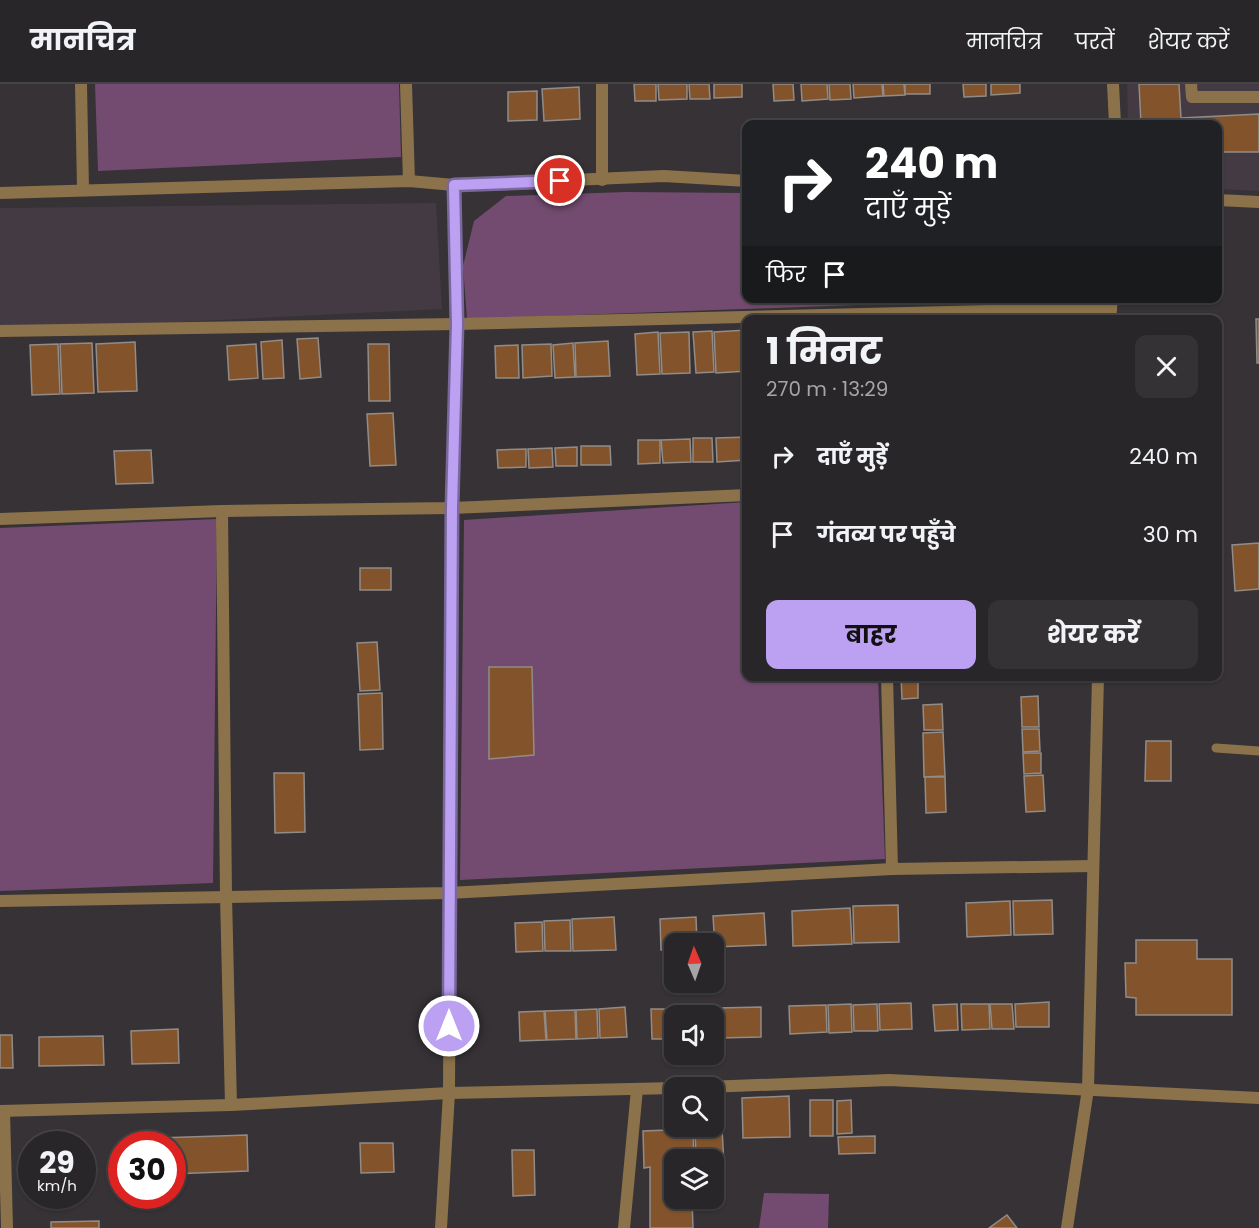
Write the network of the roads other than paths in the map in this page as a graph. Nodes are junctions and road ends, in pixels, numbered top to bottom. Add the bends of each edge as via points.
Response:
1 (81, 84) edge
2 (406, 84) edge
3 (602, 84) edge
4 (1113, 84) edge
5 (1191, 84) edge
6 (1259, 97) edge
7 (1115, 120) edge
8 (602, 180) junction
9 (409, 181) junction
10 (742, 181) edge
11 (454, 185) junction
12 (83, 189) junction
13 (0, 192) edge
14 (1222, 200) edge
15 (1259, 202) edge
16 (1111, 309) edge
17 (849, 315) edge
18 (742, 317) edge
19 (457, 324) junction
20 (0, 331) edge
21 (742, 495) edge
22 (452, 508) junction
23 (222, 511) junction
24 (0, 519) edge
25 (887, 681) edge
26 (1098, 681) edge
27 (1216, 748) dead end
28 (1259, 751) edge
29 (1093, 866) junction
30 (892, 869) junction
31 (448, 893) junction
32 (226, 896) junction
33 (0, 901) edge
34 (724, 1086) edge
35 (664, 1088) edge
36 (638, 1089) junction
37 (1088, 1089) junction
38 (449, 1093) junction
39 (1259, 1098) edge
40 (231, 1105) junction
41 (2, 1111) edge
42 (7, 1228) edge
43 (441, 1228) edge
44 (624, 1228) edge
45 (1067, 1228) edge

1 - 12 street
2 - 9 street
3 - 8 street
4 - 7 street
5 - 6 street via 1192,97
8 - 10 street via 664,176
8 - 11 street
9 - 11 street
9 - 12 street
11 - 19 street
12 - 13 street
14 - 15 street
16 - 17 street
18 - 19 street
19 - 20 street
19 - 22 street
21 - 22 street
22 - 23 street
22 - 31 street
23 - 24 street
23 - 32 street
25 - 30 street
26 - 29 street
27 - 28 lane
29 - 30 street
29 - 37 street
30 - 31 street
31 - 32 street
31 - 38 street
32 - 33 street
32 - 40 street
34 - 37 street via 889,1080
35 - 36 street
36 - 38 street
36 - 44 street
37 - 39 street
37 - 45 street
38 - 40 street
38 - 43 street
40 - 41 street
41 - 42 street

